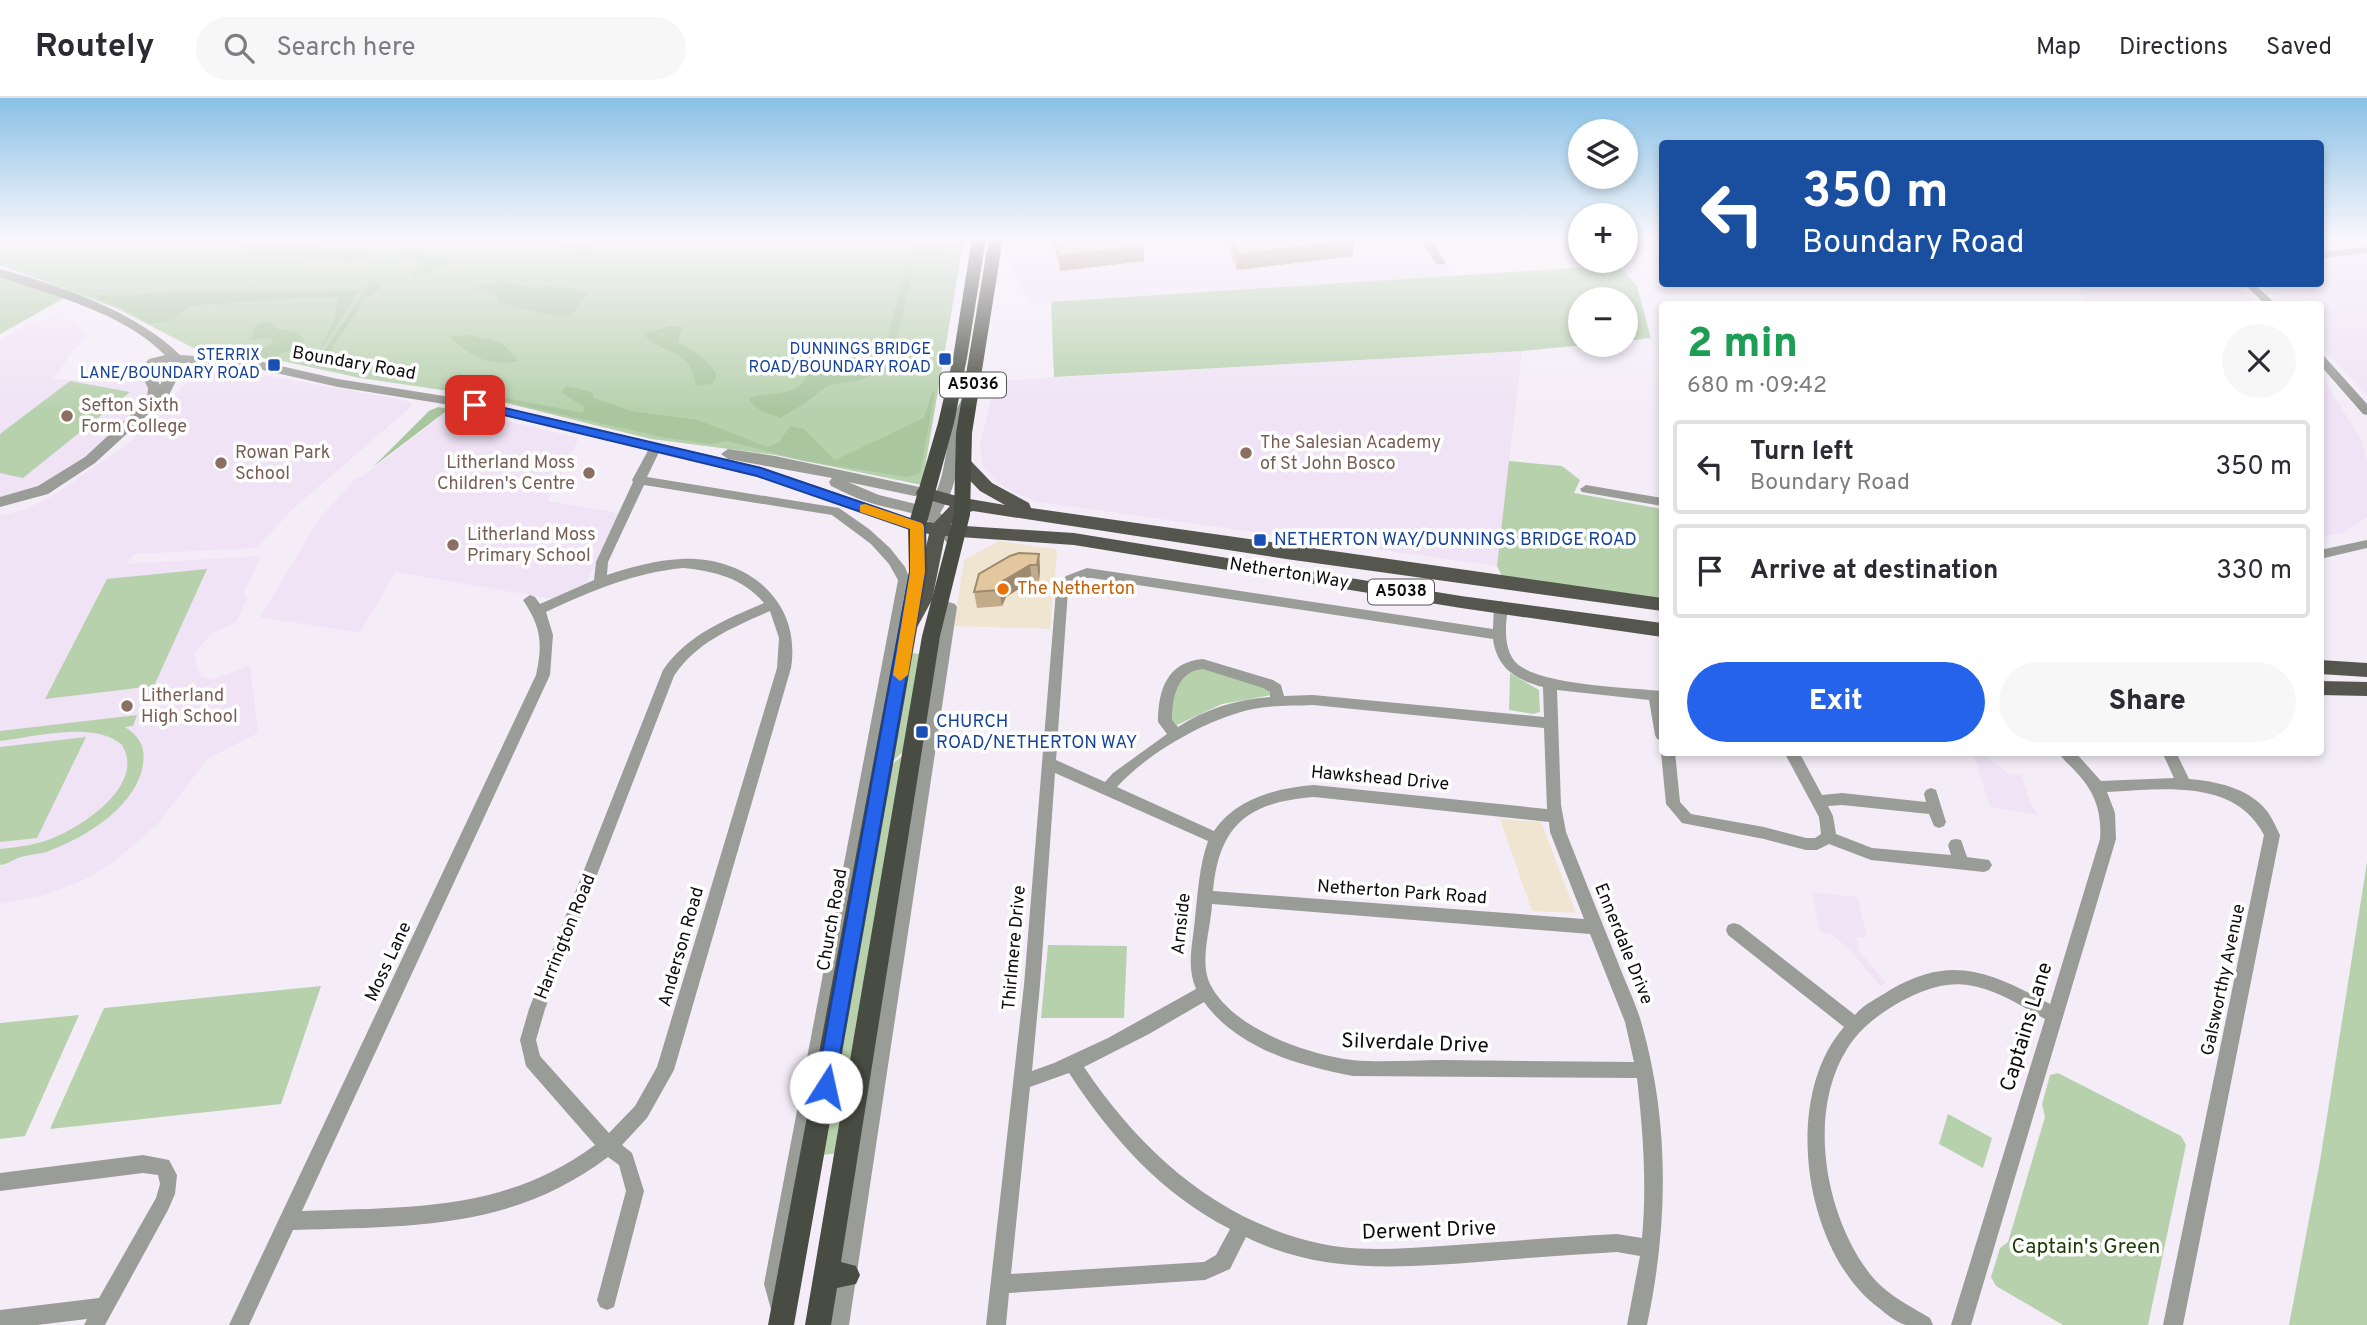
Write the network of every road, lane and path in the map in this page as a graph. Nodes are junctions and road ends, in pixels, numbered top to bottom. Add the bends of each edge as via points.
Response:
1 (56, 295) edge
2 (970, 295) edge
3 (987, 295) edge
4 (158, 344) junction
5 (2324, 363) edge
6 (176, 365) junction
7 (152, 369) junction
8 (971, 396) junction
9 (154, 401) junction
10 (2367, 411) edge
11 (655, 448) junction
12 (963, 463) junction
13 (638, 480) junction
14 (1586, 489) dead end
15 (1659, 501) edge
16 (0, 502) edge
17 (942, 513) junction
18 (1040, 514) junction
19 (2367, 544) edge
20 (2324, 554) edge
21 (600, 581) junction
22 (774, 604) junction
23 (1659, 605) edge
24 (1501, 606) junction
25 (1659, 629) edge
26 (1498, 635) junction
27 (2324, 667) edge
28 (2367, 670) edge
29 (1550, 684) junction
30 (2324, 687) edge
31 (2367, 689) edge
32 (1659, 695) edge
33 (1278, 701) junction
34 (1552, 723) junction
35 (1176, 734) junction
36 (1668, 756) edge
37 (1793, 756) edge
38 (2069, 756) edge
39 (2171, 756) edge
40 (1048, 763) junction
41 (2184, 785) junction
42 (2097, 787) junction
43 (1107, 789) junction
44 (1931, 794) dead end
45 (1818, 801) junction
46 (1555, 816) junction
47 (1828, 837) junction
48 (1218, 839) junction
49 (1956, 845) dead end
50 (1961, 863) junction
51 (1984, 865) dead end
52 (1205, 897) junction
53 (1596, 927) junction
54 (1734, 929) dead end
55 (1206, 992) junction
56 (2054, 1015) junction
57 (1854, 1025) junction
58 (1072, 1063) junction
59 (1645, 1070) junction
60 (1021, 1081) junction
61 (608, 1146) junction
62 (0, 1182) edge
63 (289, 1220) junction
64 (1242, 1224) junction
65 (1651, 1249) junction
66 (836, 1275) junction
67 (999, 1284) junction
68 (607, 1300) dead end
69 (99, 1316) edge
70 (0, 1320) edge
71 (782, 1323) edge
72 (239, 1325) edge
73 (818, 1325) edge
74 (839, 1325) edge
75 (996, 1325) edge
76 (1637, 1325) edge
77 (1923, 1325) edge
78 (1961, 1325) edge
79 (2173, 1325) edge

1 - 4 street via 121,321
2 - 17 highway, A5036 via 946,423
3 - 8 highway, A5036
4 - 6 street via 170,350
4 - 7 street
5 - 10 street
6 - 7 street, Boundary Road via 164,375
6 - 9 street via 164,392
6 - 11 street, Boundary Road via 254,364 475,405
7 - 9 street
8 - 12 highway, A5036
8 - 17 street via 959,416
9 - 16 street via 113,442 67,476 44,490
11 - 13 street
11 - 17 street, Boundary Road via 804,467 871,498
11 - 17 street, Boundary Road via 761,472 890,518
12 - 17 highway, A5036
12 - 18 main road via 996,494
13 - 21 street via 602,562
13 - 71 street, Church Road via 835,511 853,520 900,565 904,580 774,1284
14 - 15 street
17 - 18 main road, Netherton Way / A5038
17 - 24 main road, Netherton Way / A5038 via 1017,533
17 - 66 highway, A5036 via 939,604
17 - 71 highway, Church Road / A5036 via 918,572
18 - 23 main road, Netherton Way / A5038
19 - 20 street
21 - 22 street, Anderson Road via 636,569 703,564 743,578
21 - 63 street, Moss Lane via 535,605 549,650 543,676
22 - 61 street, Anderson Road via 784,622 788,646 784,668 679,1025 665,1070 641,1111
22 - 61 street, Harrington Road via 695,641 668,674 537,1009 528,1040 532,1060
24 - 25 main road, Netherton Way / A5038
24 - 26 street
26 - 29 street via 1509,665
26 - 40 street, Thirlmere Drive via 1082,573 1062,591
27 - 28 main road
29 - 32 street
29 - 34 street, Ennerdale Drive
30 - 31 main road
33 - 34 street via 1313,700
33 - 35 street via 1218,713
33 - 35 street via 1276,689 1268,684 1203,664 1187,666 1174,677 1165,714 1165,722
34 - 46 street, Ennerdale Drive
35 - 43 street
36 - 47 street via 1673,804 1687,819 1806,844
37 - 45 street
38 - 42 street, Captains Lane
39 - 41 street
40 - 43 street
40 - 60 street, Thirlmere Drive
41 - 42 street, Galsworthy Avenue
41 - 79 street, Galsworthy Avenue via 2220,789 2239,797 2262,815 2272,835
42 - 56 street, Captains Lane via 2108,813 2108,839
43 - 48 street
44 - 45 street via 1937,816 1842,799
45 - 47 street via 1828,822
46 - 48 street, Hawkshead Drive via 1299,791 1271,796 1246,808
46 - 53 street, Ennerdale Drive
47 - 50 street via 1871,854
48 - 52 street, Arnside via 1210,857
49 - 50 street
50 - 51 street
52 - 53 street, Netherton Park Road
52 - 55 street, Arnside via 1199,973
53 - 59 street, Ennerdale Drive via 1633,1022
54 - 57 street
55 - 58 street
55 - 59 street, Silverdale Drive via 1259,1038 1329,1064 1353,1068
56 - 57 street via 1989,983 1954,977 1898,993
56 - 78 street, Captains Lane
57 - 77 street via 1834,1053 1821,1087 1815,1124 1819,1174 1837,1234 1857,1272 1882,1299
58 - 60 street via 1035,1080
58 - 64 street, Derwent Drive via 1101,1108 1140,1154 1180,1187
59 - 65 street, Ennerdale Drive via 1655,1165
60 - 67 street, Thirlmere Drive
61 - 63 street, Anderson Road via 535,1189 477,1208
61 - 68 street, Harrington Road via 626,1159 635,1191
62 - 69 street via 143,1164 163,1166 169,1173 170,1186
63 - 72 street, Moss Lane
64 - 65 street, Derwent Drive via 1293,1245 1366,1258 1617,1243
64 - 67 street via 1223,1262 1205,1271
65 - 76 street, Ennerdale Drive
66 - 73 highway, A5036
66 - 74 street
67 - 75 street, Thirlmere Drive
69 - 70 street

